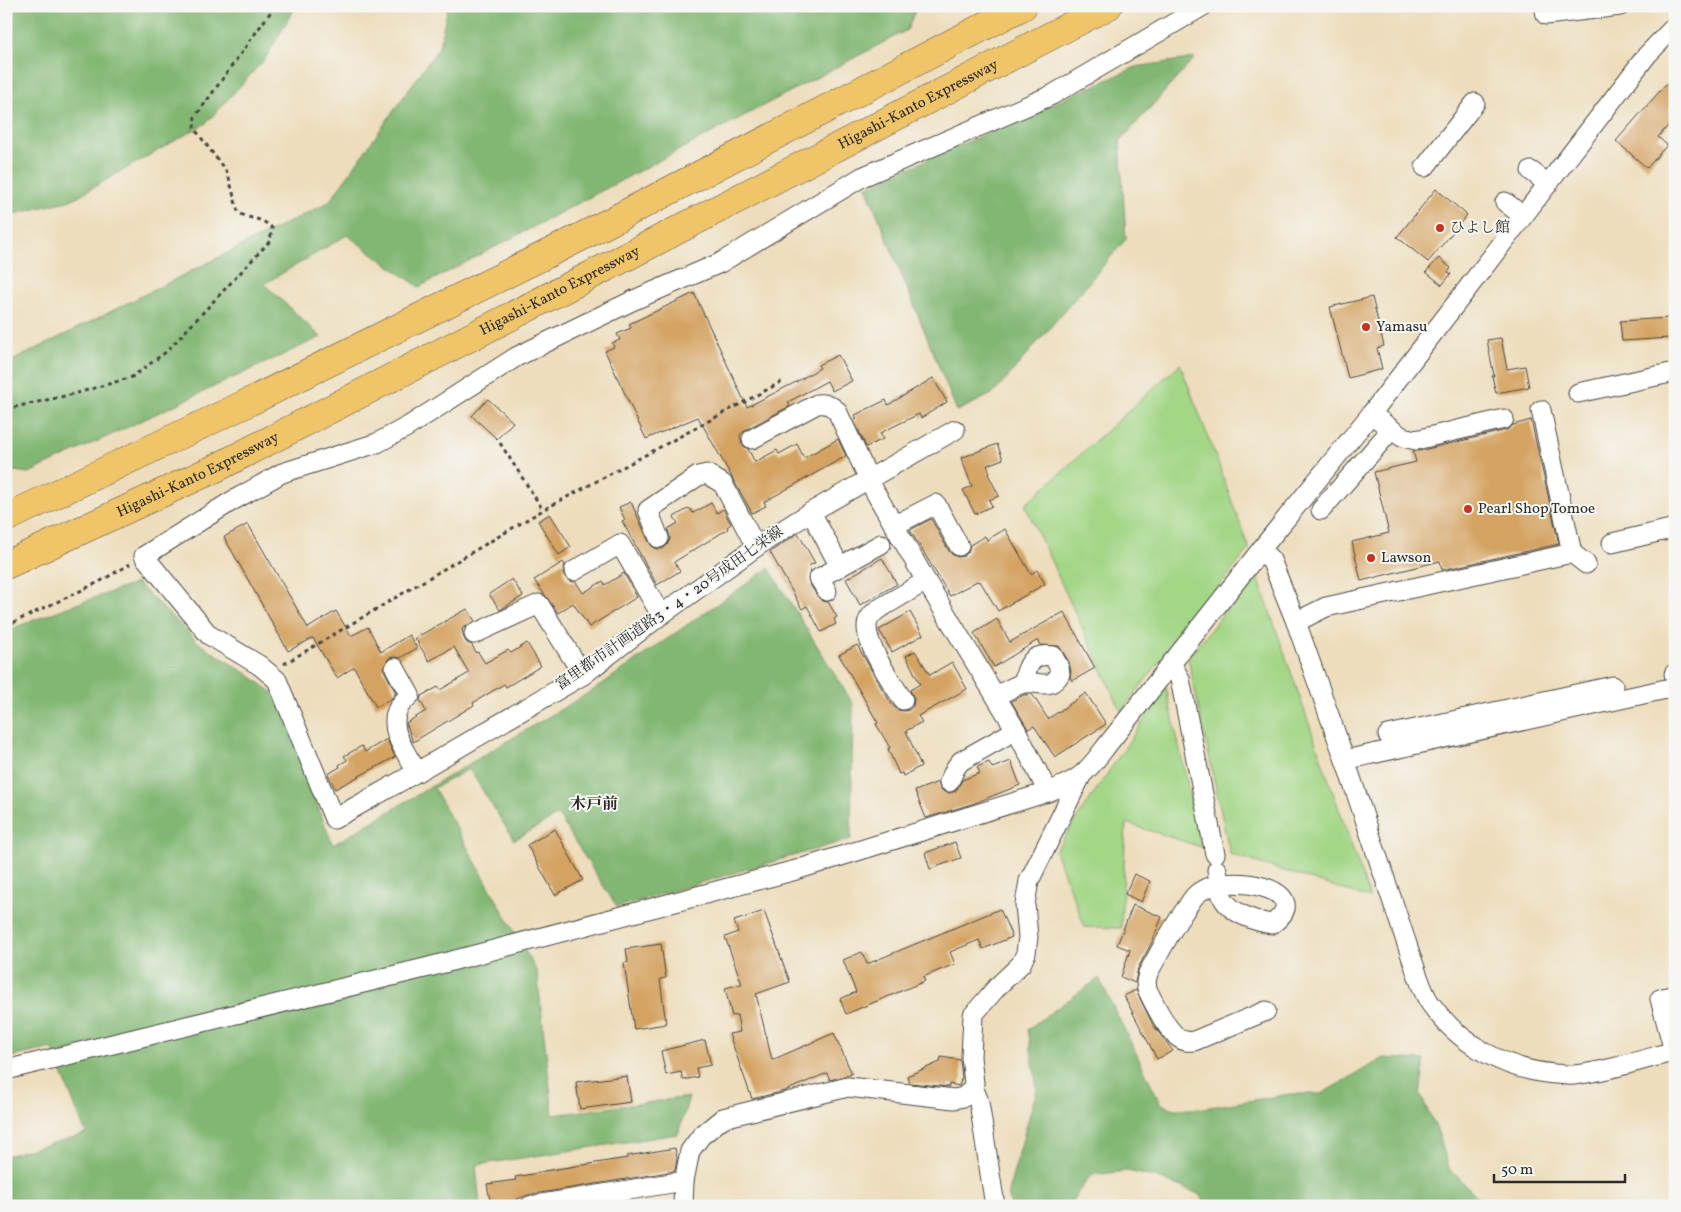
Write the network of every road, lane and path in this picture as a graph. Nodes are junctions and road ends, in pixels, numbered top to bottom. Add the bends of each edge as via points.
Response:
1 (275, 6) edge
2 (1023, 6) edge
3 (1108, 6) edge
4 (1203, 6) edge
5 (1544, 6) edge
6 (1620, 6) edge
7 (1675, 26) edge
8 (1475, 103) dead end
9 (1425, 166) dead end
10 (1531, 171) dead end
11 (1548, 184) junction
12 (1505, 202) dead end
13 (1523, 216) junction
14 (1675, 372) edge
15 (785, 380) dead end
16 (1578, 393) dead end
17 (6, 409) edge
18 (1541, 410) dead end
19 (1371, 414) junction
20 (1504, 419) dead end
21 (955, 430) dead end
22 (1391, 430) junction
23 (752, 439) dead end
24 (500, 443) dead end
25 (869, 479) junction
26 (543, 510) junction
27 (1322, 510) dead end
28 (810, 512) junction
29 (6, 518) edge
30 (895, 525) junction
31 (1675, 528) edge
32 (659, 538) dead end
33 (1612, 543) dead end
34 (881, 544) dead end
35 (959, 546) dead end
36 (756, 547) junction
37 (1261, 550) junction
38 (144, 556) junction
39 (6, 565) edge
40 (840, 566) junction
41 (574, 571) dead end
42 (926, 581) junction
43 (827, 591) dead end
44 (661, 615) junction
45 (1296, 622) junction
46 (6, 626) edge
47 (474, 634) dead end
48 (1171, 663) junction
49 (395, 668) dead end
50 (269, 673) junction
51 (583, 674) junction
52 (1674, 678) edge
53 (1023, 683) dead end
54 (1613, 686) dead end
55 (996, 696) junction
56 (903, 700) dead end
57 (1016, 730) junction
58 (1388, 735) dead end
59 (1345, 760) junction
60 (417, 772) junction
61 (1081, 776) junction
62 (949, 782) dead end
63 (1048, 792) junction
64 (1675, 995) edge
65 (1266, 1011) dead end
66 (1675, 1051) edge
67 (6, 1070) edge
68 (972, 1089) junction
69 (684, 1181) junction
70 (530, 1206) edge
71 (683, 1206) edge
72 (995, 1206) edge

1 - 17 path via 195,117 194,128 228,174 238,212 247,218 264,220 272,228 270,241 166,352 132,377
2 - 29 highway via 578,239
3 - 39 highway, Higashi-Kanto Expressway via 216,468
4 - 38 street via 1052,95 862,177 720,263 516,356 377,443 282,473
5 - 6 street via 1546,15
7 - 11 street via 1647,55
8 - 9 street
10 - 11 street
11 - 13 street
12 - 13 street
13 - 19 street
14 - 16 street
15 - 26 path
18 - 45 street via 1579,559 1326,607
19 - 22 street
19 - 37 street
20 - 22 street via 1416,440
21 - 25 street, 富里都市計画道路3・4・20号成田七栄線
22 - 27 street
23 - 25 street via 816,404 825,403 837,411
24 - 26 path
25 - 28 street, 富里都市計画道路3・4・20号成田七栄線
25 - 30 street
26 - 50 path
28 - 36 street, 富里都市計画道路3・4・20号成田七栄線
28 - 40 street
30 - 35 street via 936,504
30 - 42 street
31 - 33 street
32 - 36 street via 648,510 698,476 707,474 723,484
34 - 40 street
36 - 44 street, 富里都市計画道路3・4・20号成田七栄線
37 - 45 street via 1271,560
37 - 48 street
38 - 46 path via 99,582
38 - 50 street via 209,635
40 - 43 street via 819,578
41 - 44 street via 620,544
42 - 55 street
42 - 56 street via 877,610 867,624 869,641
44 - 51 street, 富里都市計画道路3・4・20号成田七栄線
45 - 59 street
47 - 51 street via 539,604
48 - 61 street
48 - 65 street via 1180,679 1217,870 1179,919 1146,982 1172,1032 1186,1042
49 - 60 street via 410,695 399,707 395,718 396,732
50 - 60 street, 富里都市計画道路3・4・20号成田七栄線 via 277,680 334,819
51 - 60 street, 富里都市計画道路3・4・20号成田七栄線
52 - 59 street
53 - 55 street
54 - 58 street
55 - 57 street
57 - 62 street via 961,761
57 - 63 street
59 - 66 street via 1415,968 1429,1002 1453,1029 1479,1050 1538,1072 1573,1075
61 - 63 street
61 - 68 street via 1029,881 1025,904 1028,938 1024,959 973,1015
63 - 67 street via 796,870 429,967
64 - 66 street via 1660,998
68 - 69 street via 964,1097 954,1099 848,1087 723,1118 701,1136 690,1151
68 - 72 street via 979,1102
69 - 70 street
69 - 71 street

